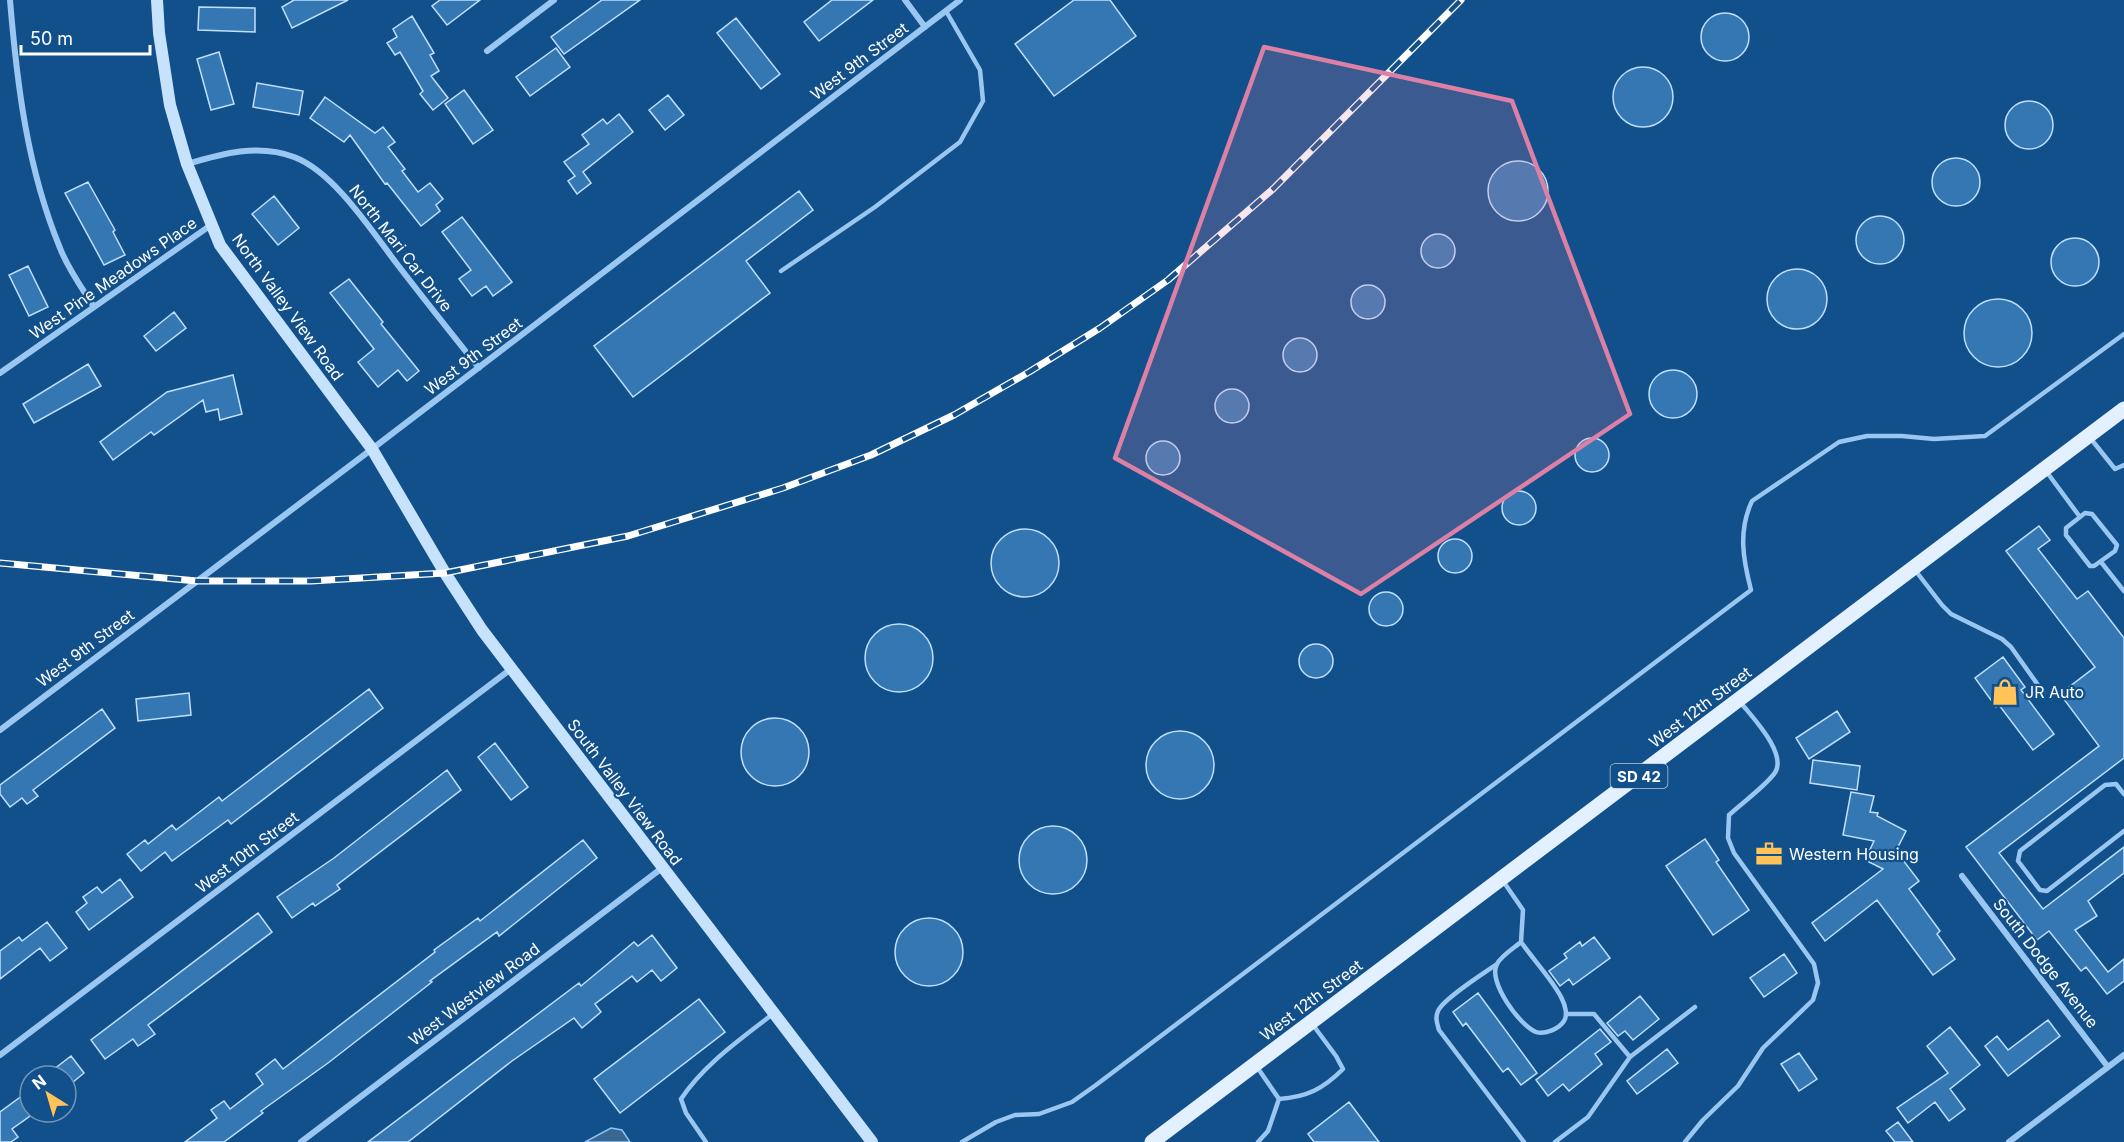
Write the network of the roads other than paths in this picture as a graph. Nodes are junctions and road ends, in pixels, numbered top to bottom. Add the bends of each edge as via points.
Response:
1 (10, 0) edge
2 (157, 0) edge
3 (554, 0) edge
4 (905, 0) edge
5 (960, 0) edge
6 (946, 11) junction
7 (925, 27) junction
8 (487, 51) dead end
9 (187, 164) junction
10 (211, 225) junction
11 (781, 271) dead end
12 (94, 307) junction
13 (2124, 334) edge
14 (478, 368) junction
15 (0, 373) edge
16 (2124, 409) edge
17 (2088, 436) junction
18 (372, 449) junction
19 (2124, 465) edge
20 (2045, 469) junction
21 (2080, 517) junction
22 (2101, 561) junction
23 (1914, 568) junction
24 (2124, 591) edge
25 (511, 669) junction
26 (2043, 692) dead end
27 (1739, 700) junction
28 (0, 730) edge
29 (2124, 794) edge
30 (2124, 831) edge
31 (662, 868) junction
32 (1962, 876) dead end
33 (1502, 879) junction
34 (1521, 942) junction
35 (1497, 964) junction
36 (1695, 1007) dead end
37 (774, 1013) junction
38 (1566, 1014) junction
39 (1311, 1022) junction
40 (0, 1055) edge
41 (2124, 1055) edge
42 (1630, 1057) junction
43 (1255, 1065) junction
44 (2108, 1067) junction
45 (1279, 1100) junction
46 (301, 1142) edge
47 (706, 1142) edge
48 (872, 1142) edge
49 (962, 1142) edge
50 (1152, 1142) edge
51 (1259, 1142) edge
52 (1524, 1142) edge
53 (1555, 1142) edge
54 (1685, 1142) edge
55 (2009, 1142) edge

1 - 12 street via 20,105 30,153 60,248
2 - 9 street, North Valley View Road via 164,75
3 - 8 street
4 - 7 street
5 - 6 street, West 9th Street
6 - 7 street, West 9th Street
6 - 11 lane via 980,70 983,101 960,142 875,207
7 - 14 street, West 9th Street
9 - 10 street, North Valley View Road
9 - 14 street, North Mari Car Drive via 254,150 294,157 311,166 342,192
10 - 12 street, West Pine Meadows Place
10 - 18 street, North Valley View Road via 220,245
12 - 15 street, West Pine Meadows Place
13 - 49 lane via 1985,436 1867,436 1839,442 1752,501 1742,533 1751,590 1072,1102 1039,1114 1015,1115
14 - 18 street, West 9th Street
16 - 17 main road, West 12th Street / SD 42
17 - 19 lane via 2115,469
17 - 20 main road, West 12th Street / SD 42
18 - 25 street, South Valley View Road via 445,573
18 - 28 street, West 9th Street
20 - 21 lane
20 - 23 main road, West 12th Street / SD 42
21 - 22 lane via 2092,514 2116,545 2115,551
21 - 22 lane via 2066,528 2066,535 2090,566
22 - 24 lane
23 - 26 lane via 1951,614 2011,647
23 - 27 main road, West 12th Street / SD 42
25 - 31 street, South Valley View Road
25 - 40 street, West 10th Street
27 - 33 main road, West 12th Street / SD 42
27 - 54 lane via 1773,744 1777,760 1775,772 1729,815 1728,838 1734,853 1815,964 1818,983 1813,1000 1763,1048 1738,1086
29 - 30 lane via 2116,784 2106,785 2020,851 2018,861 2040,890 2047,891
31 - 37 street, South Valley View Road
31 - 46 street, West Westview Road
32 - 44 street, South Dodge Avenue
33 - 34 lane via 1523,910
33 - 39 main road, West 12th Street / SD 42
34 - 35 lane
34 - 38 lane via 1562,998
35 - 38 lane via 1494,979 1501,995 1528,1028 1538,1033 1551,1031 1564,1022
35 - 52 lane via 1448,1000 1438,1010 1436,1020 1438,1030
36 - 42 lane
37 - 47 lane via 692,1082 681,1099
37 - 48 street, South Valley View Road
38 - 42 lane via 1594,1014
39 - 43 main road, West 12th Street / SD 42
39 - 45 lane via 1343,1069 1300,1098
41 - 44 street
42 - 53 lane via 1588,1117
43 - 45 lane
43 - 50 main road, West 12th Street / SD 42
44 - 55 street
45 - 51 lane via 1269,1131

